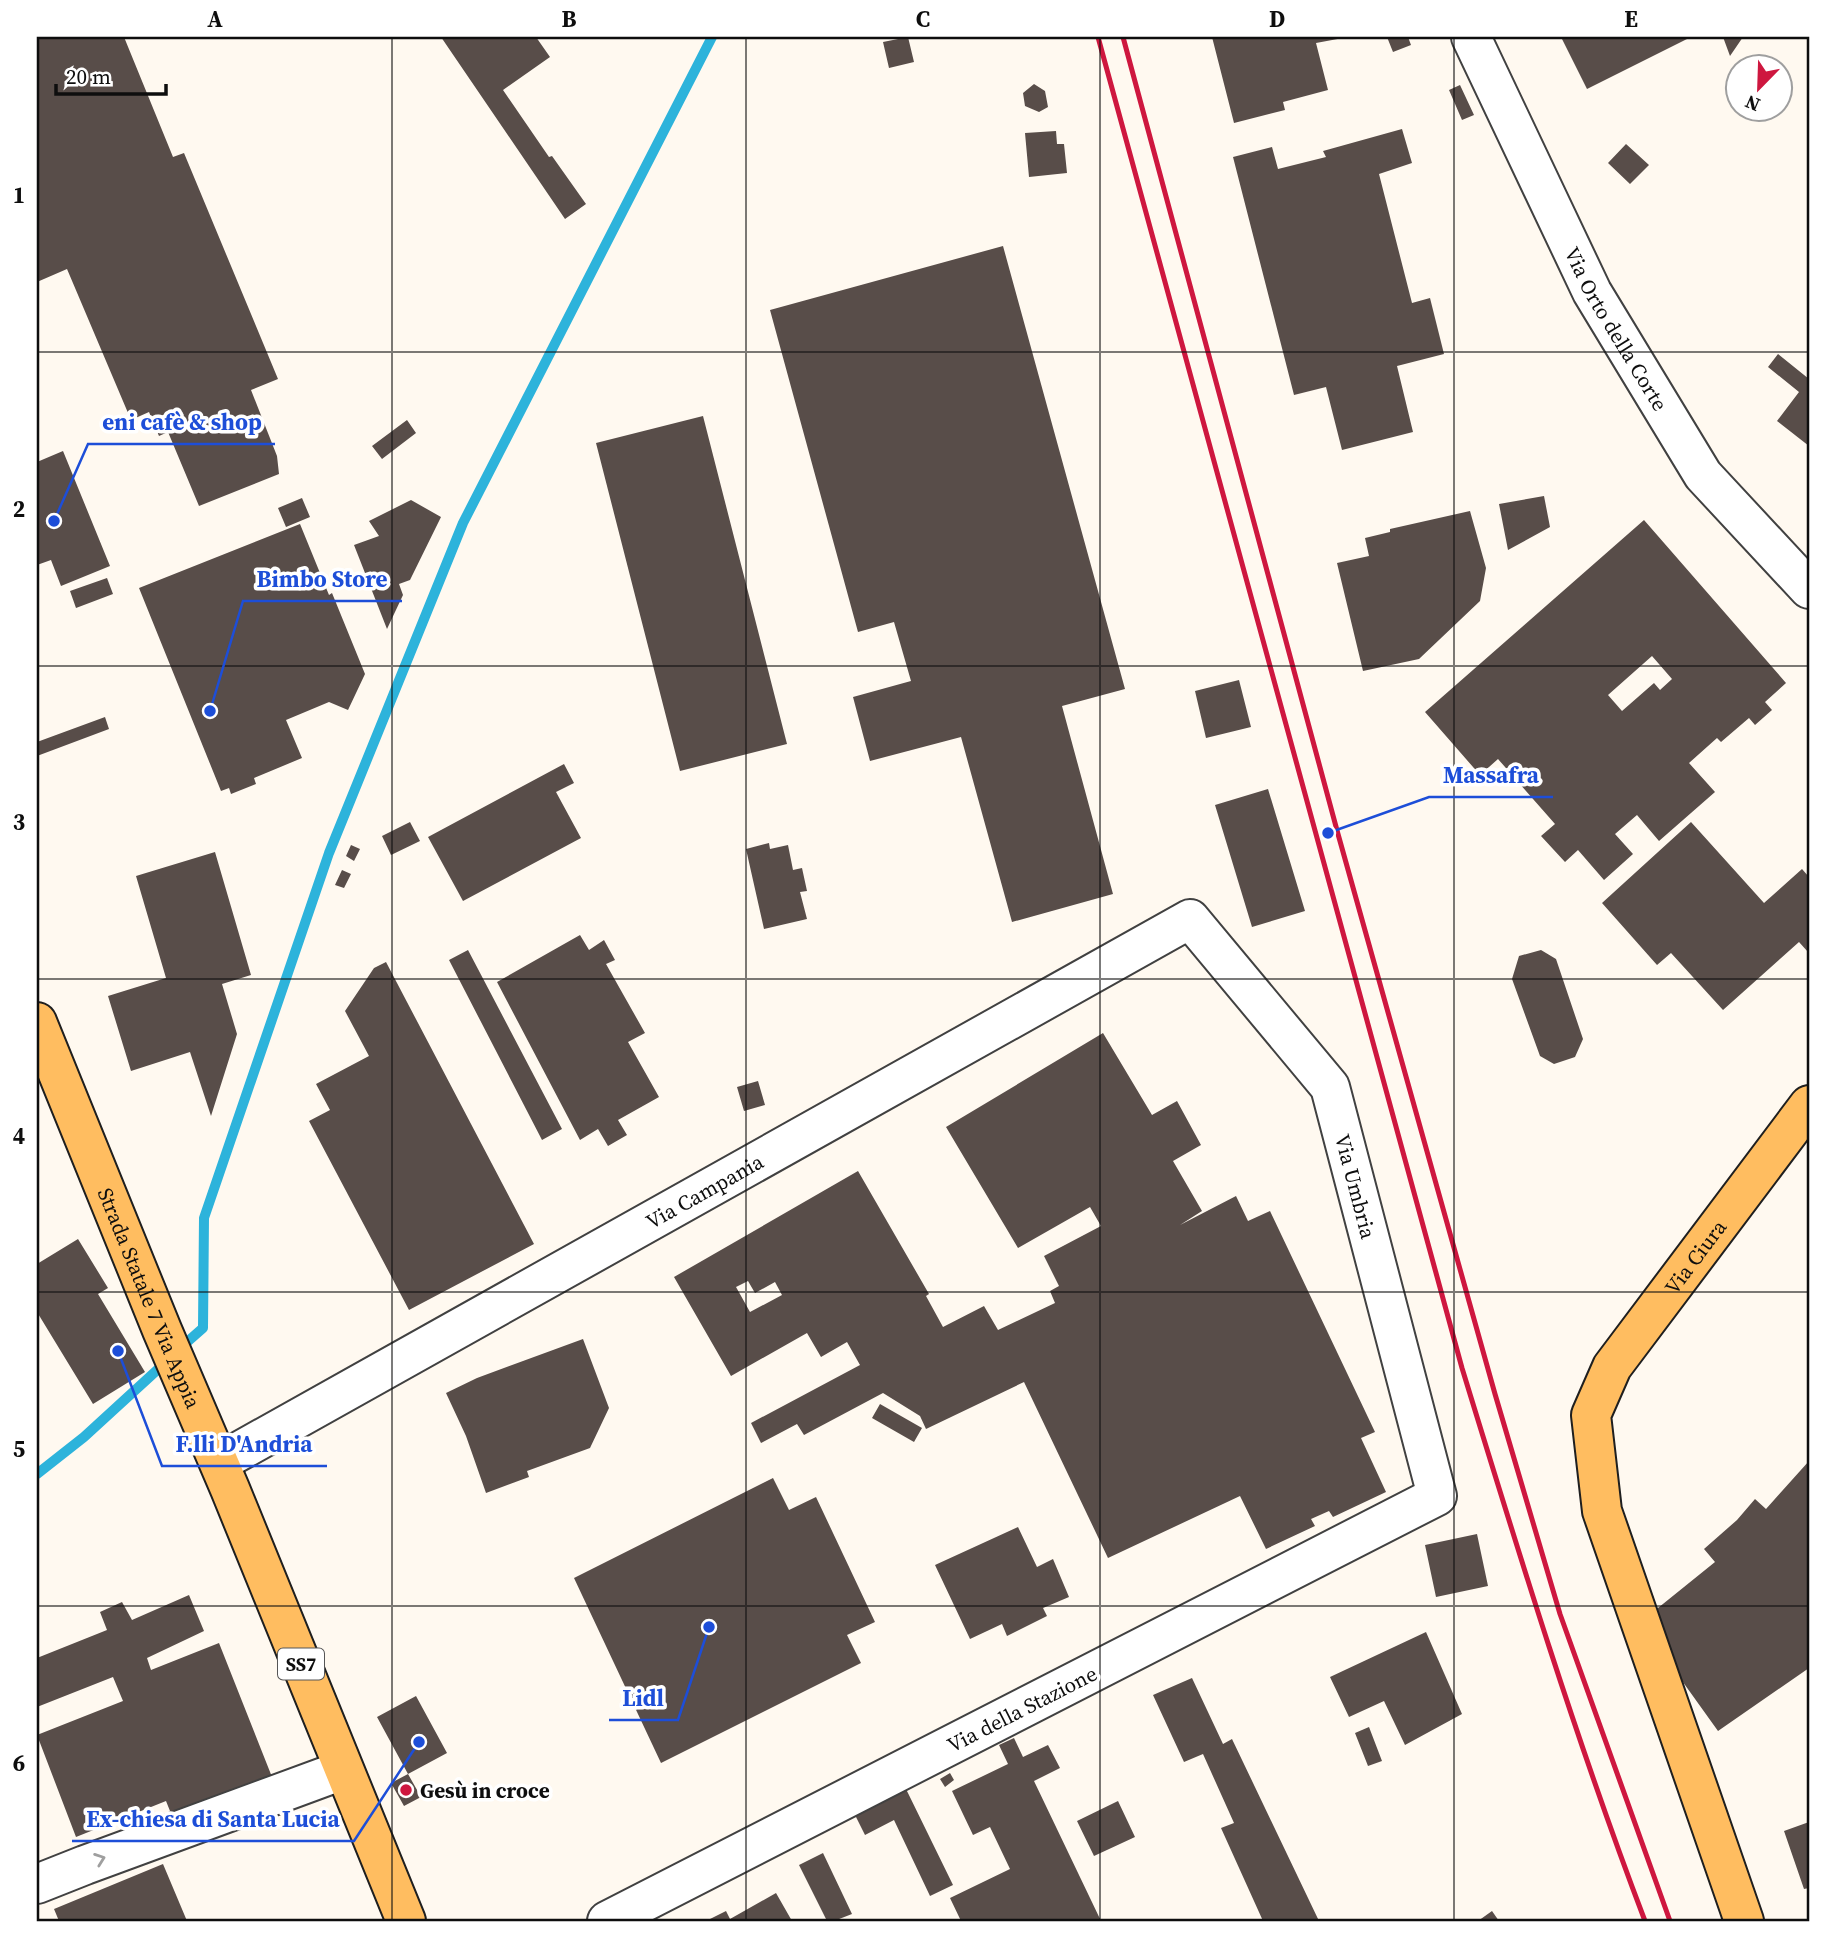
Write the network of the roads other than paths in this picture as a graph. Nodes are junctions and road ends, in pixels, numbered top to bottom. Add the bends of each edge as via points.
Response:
1 (1471, 37) edge
2 (1809, 589) edge
3 (1190, 919) joint
4 (37, 1022) edge
5 (1809, 1105) edge
6 (219, 1462) junction
7 (1437, 1496) joint
8 (344, 1770) junction
9 (37, 1884) edge
10 (406, 1921) edge
11 (607, 1921) edge
12 (1744, 1921) edge

1 - 2 street, Via Orto della Corte via 1592,292 1703,475
3 - 6 street, Via Campania
3 - 7 street, Via Umbria via 1330,1087
4 - 6 main road, Strada Statale 7 Via Appia / SS7
5 - 12 main road, Via Ciura via 1612,1367 1591,1415 1602,1511
6 - 8 main road, Strada Statale 7 Via Appia / SS7
7 - 11 street, Via della Stazione
9 -> 8 street
8 - 10 main road, Strada Statale 7 Via Appia / SS7

